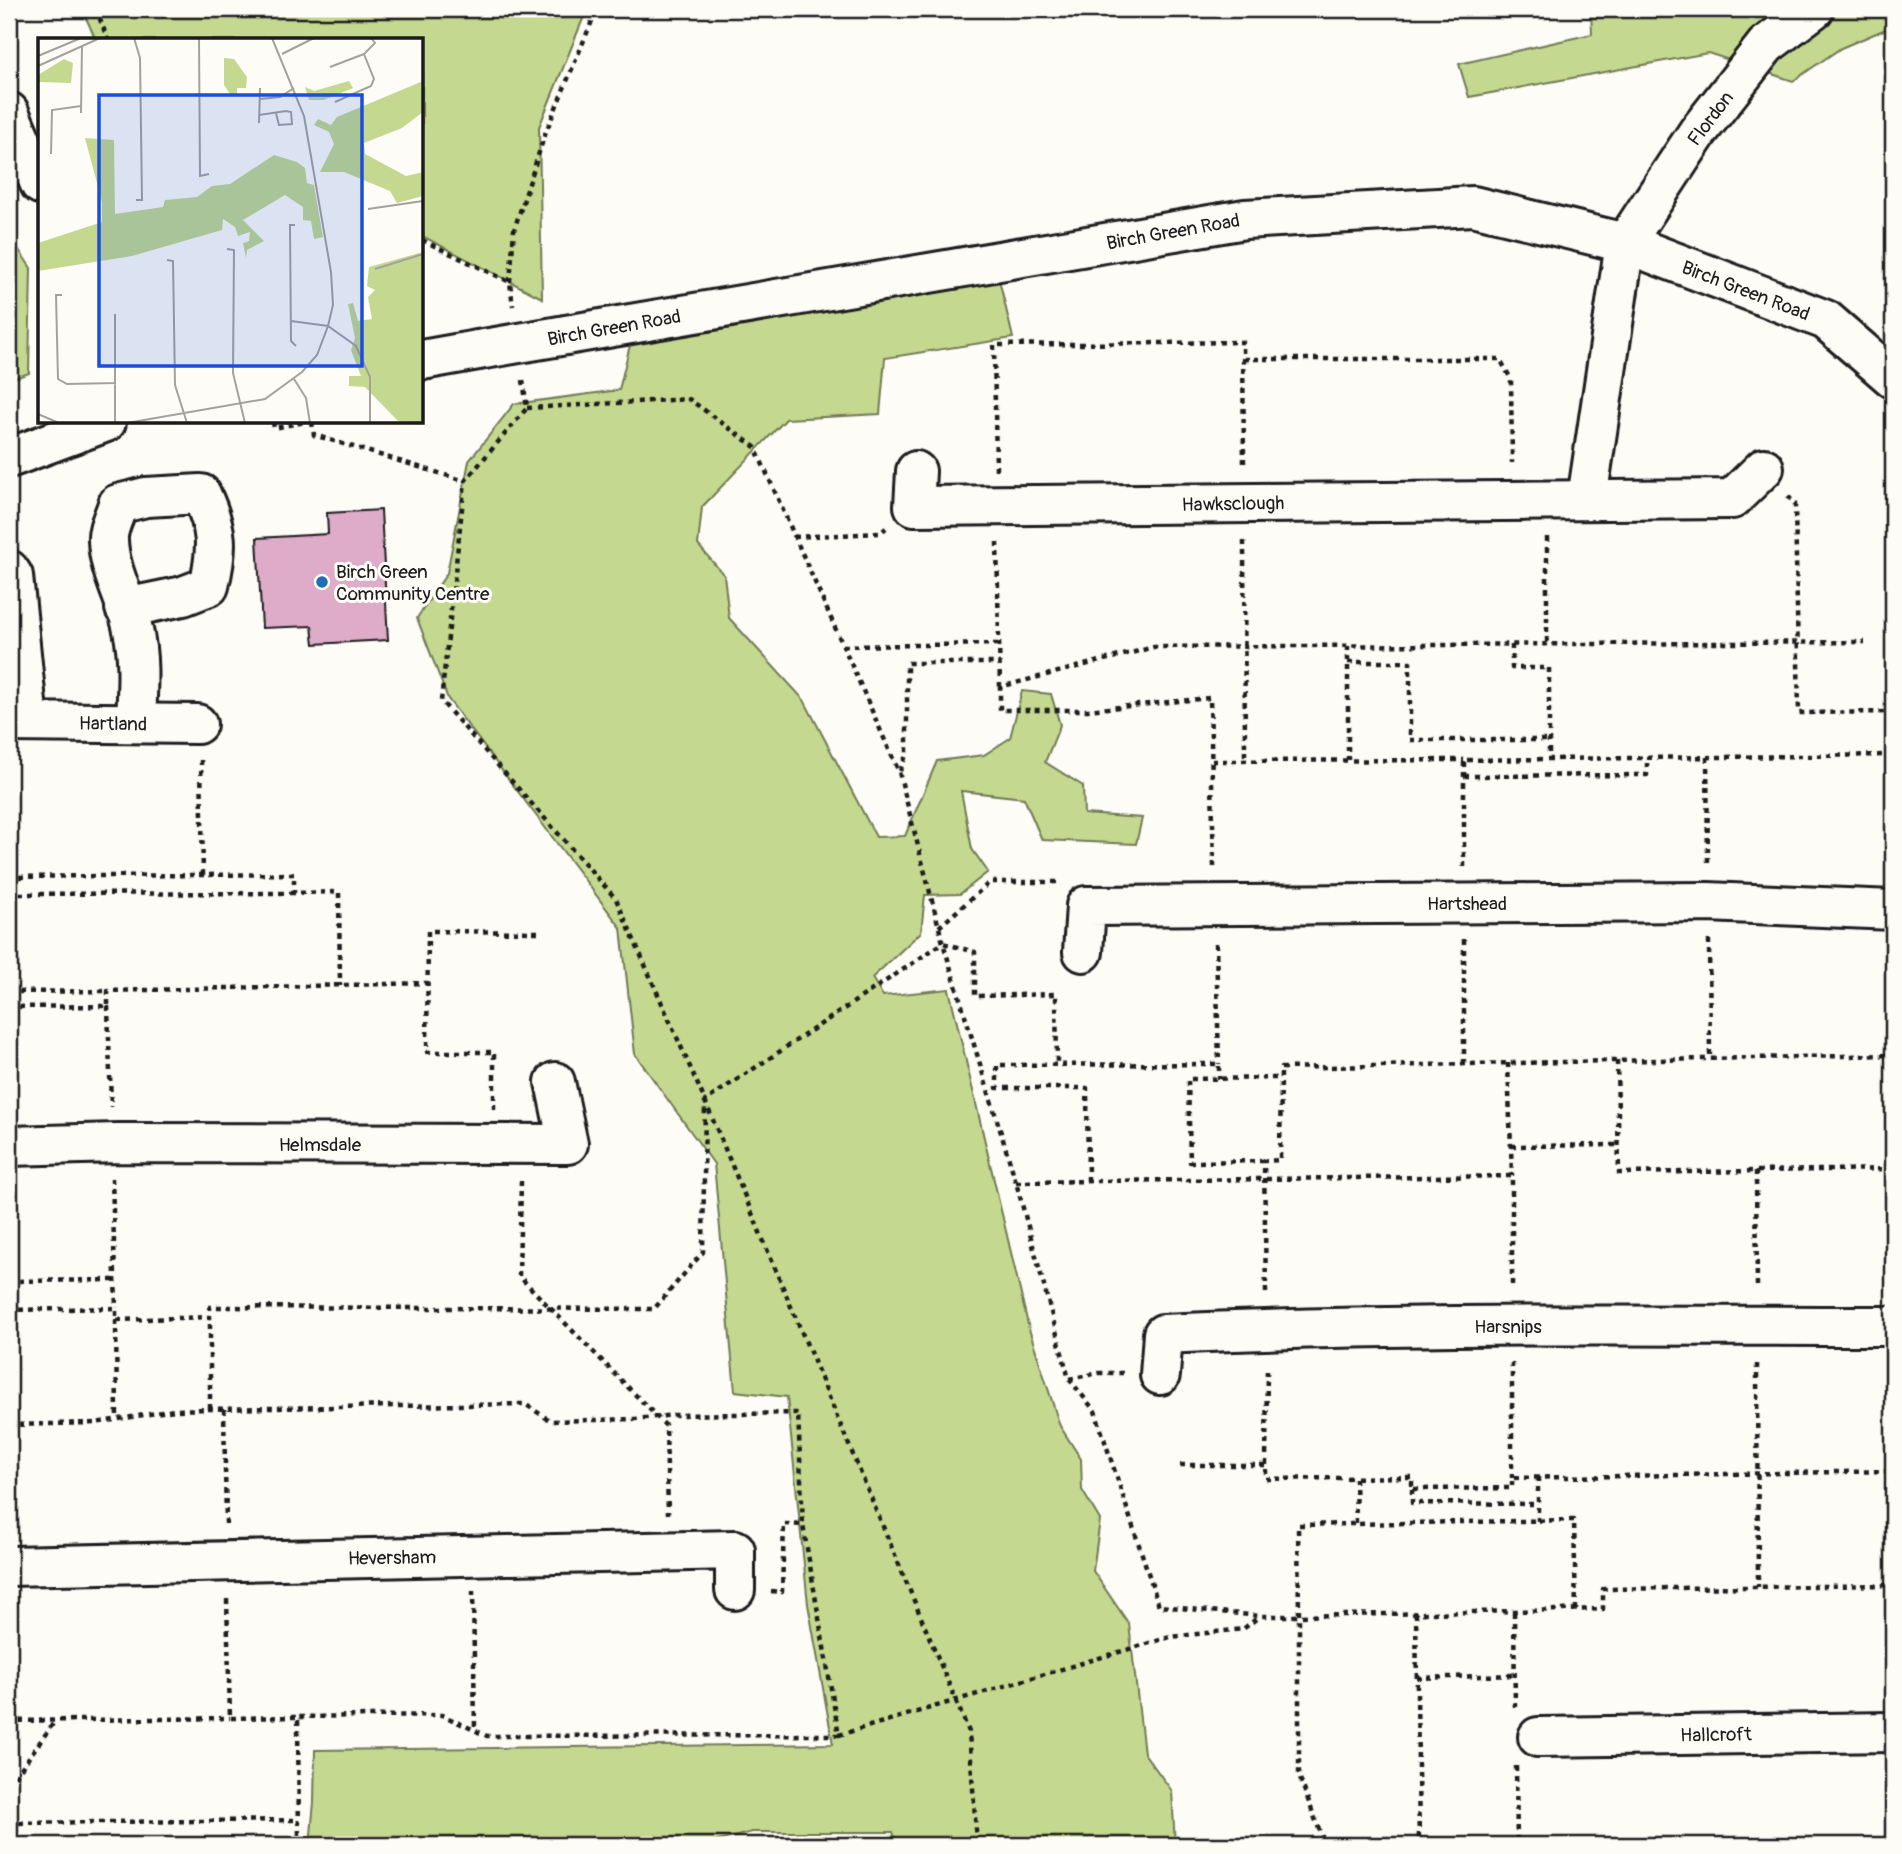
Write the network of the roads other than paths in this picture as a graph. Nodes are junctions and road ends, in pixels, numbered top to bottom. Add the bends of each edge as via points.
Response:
1 (1814, 9) edge
2 (9, 112) edge
3 (38, 179) edge
4 (1625, 243) junction
5 (424, 360) edge
6 (1893, 378) edge
7 (101, 424) edge
8 (9, 458) edge
9 (1764, 468) road end
10 (915, 488) road end
11 (1587, 499) junction
12 (9, 570) edge
13 (125, 608) dead end
14 (18, 722) edge
15 (136, 723) junction
16 (197, 724) dead end
17 (1893, 910) edge
18 (1083, 952) dead end
19 (555, 1082) dead end
20 (9, 1146) edge
21 (1893, 1326) edge
22 (1160, 1375) road end
23 (9, 1566) edge
24 (735, 1590) road end
25 (1893, 1732) edge
26 (1538, 1737) dead end

1 - 4 street, Flordon via 1766,45 1698,132
2 - 3 street
4 - 5 street, Birch Green Road, bridge via 1472,206 1245,219
4 - 6 street, Birch Green Road via 1826,320
4 - 11 street
7 - 8 street
9 - 11 street, Hawksclough via 1732,499
10 - 11 street, Hawksclough
12 - 14 street, Hartland via 13,576
13 - 15 street via 139,671
14 - 15 street, Hartland
15 - 16 street, Hartland
17 - 18 street, Hartshead via 1708,902 1086,906
19 - 20 street, Helmsdale via 568,1144
21 - 22 street, Harsnips via 1512,1326 1163,1334
23 - 24 street, Heversham via 735,1550
25 - 26 street, Hallcroft

